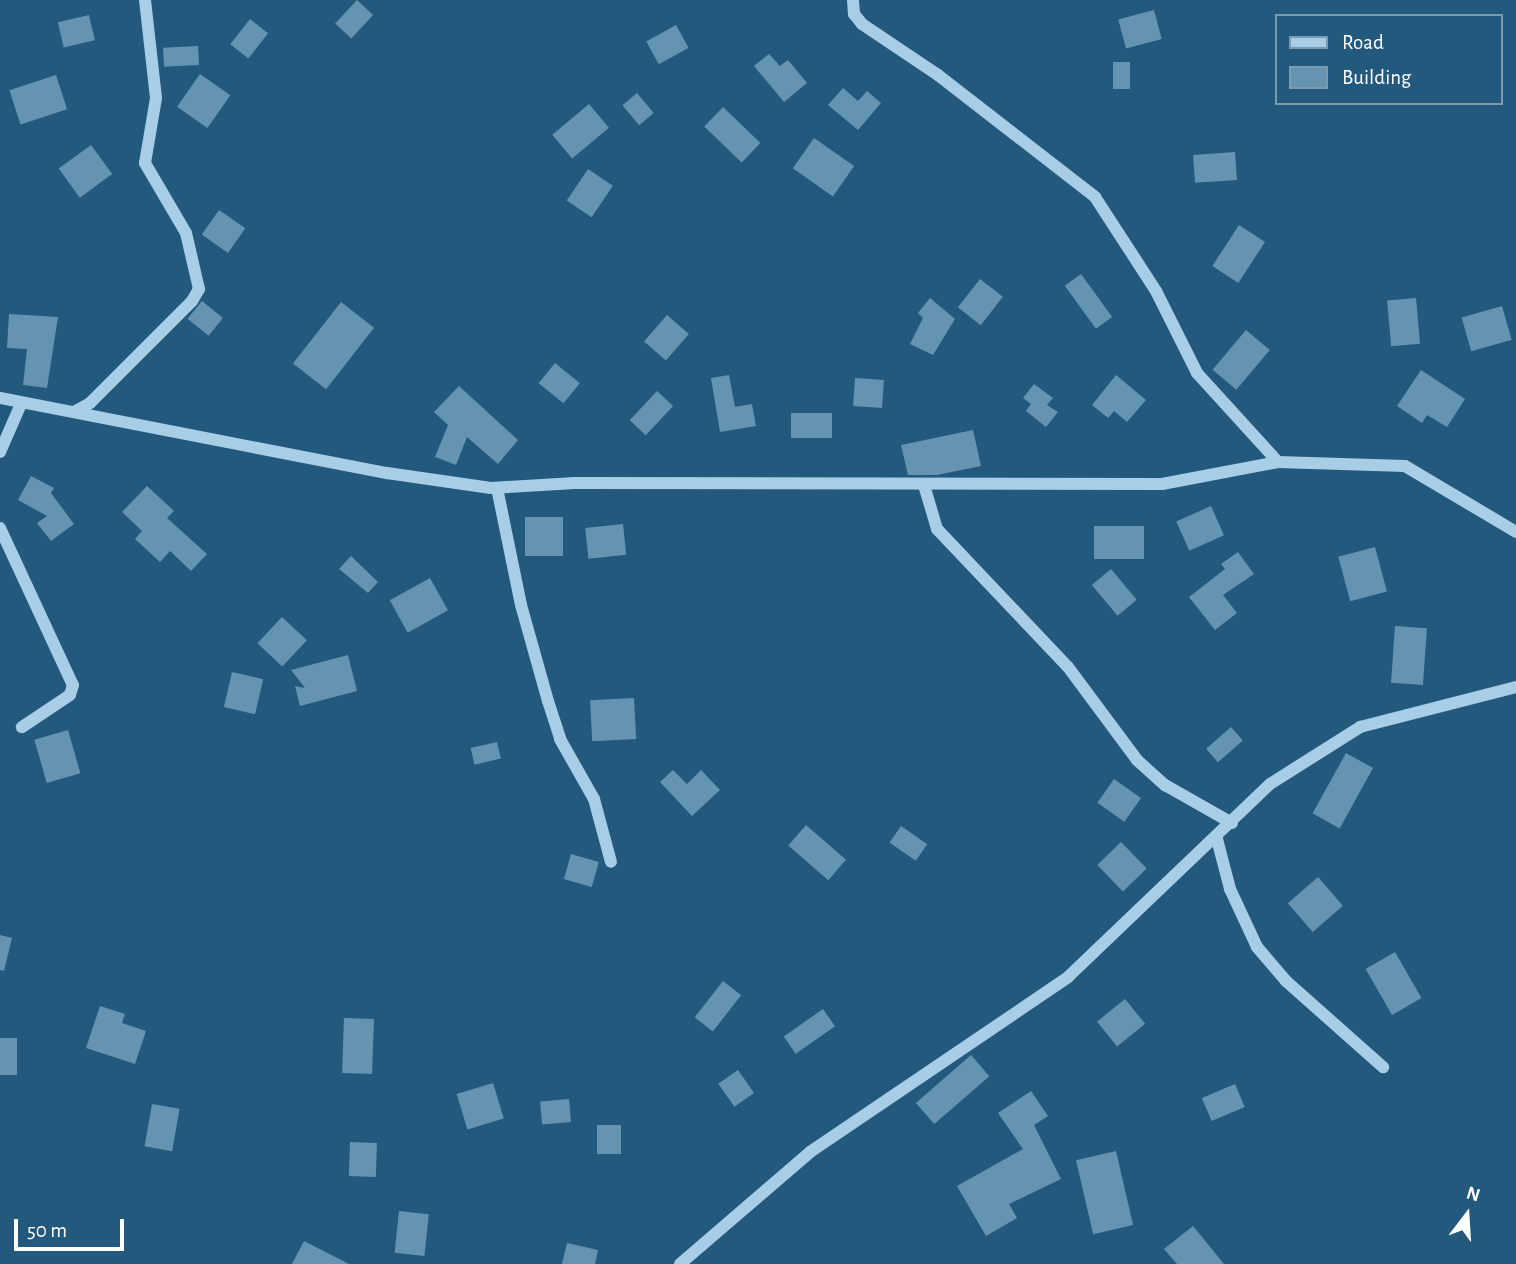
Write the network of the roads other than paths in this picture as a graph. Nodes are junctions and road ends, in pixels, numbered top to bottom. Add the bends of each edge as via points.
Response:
1 (145, 0) edge
2 (853, 0) edge
3 (0, 398) edge
4 (21, 404) junction
5 (73, 412) junction
6 (0, 452) edge
7 (1278, 462) junction
8 (924, 485) junction
9 (497, 488) junction
10 (0, 528) edge
11 (1516, 532) edge
12 (1516, 687) edge
13 (22, 727) dead end
14 (1232, 823) junction
15 (1217, 839) junction
16 (611, 862) dead end
17 (1383, 1067) dead end
18 (680, 1264) edge

1 - 5 street via 156,98 145,163 186,233 199,289 90,403
2 - 7 street via 854,14 862,24 928,67 1095,197 1156,290 1197,373
3 - 4 street
4 - 5 street
4 - 6 street
5 - 9 street via 387,473
7 - 8 street via 1162,484
7 - 11 street via 1405,466
8 - 9 street via 575,483
8 - 14 street via 937,529 1068,667 1137,760 1165,785
9 - 16 street via 521,605 548,701 560,739 594,799
10 - 13 street via 73,685 70,695
12 - 14 street via 1360,727 1270,784
14 - 15 street
15 - 17 street via 1230,889 1257,947 1302,996
15 - 18 street via 1068,977 810,1152

